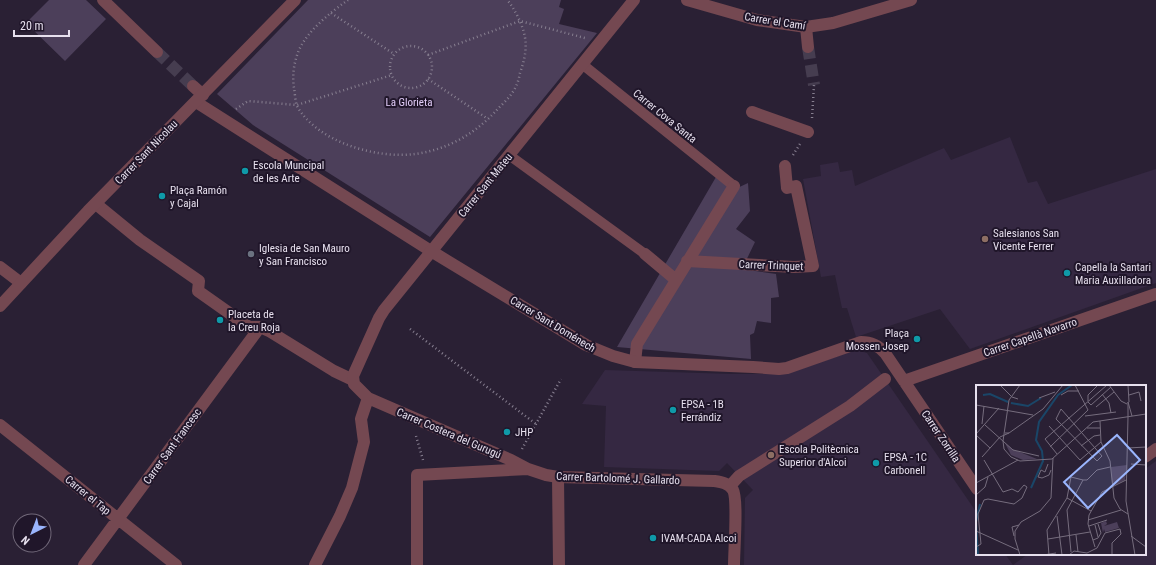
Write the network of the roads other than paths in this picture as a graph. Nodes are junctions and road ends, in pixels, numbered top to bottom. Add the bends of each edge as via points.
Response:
1 (103, 0) edge
2 (295, 0) edge
3 (634, 0) edge
4 (687, 0) edge
5 (910, 0) edge
6 (806, 27) junction
7 (808, 47) tunnel mouth
8 (157, 52) tunnel mouth
9 (582, 64) junction
10 (194, 86) tunnel mouth
11 (200, 98) junction
12 (752, 112) dead end
13 (808, 132) dead end
14 (509, 155) junction
15 (785, 166) dead end
16 (734, 186) joint
17 (96, 204) junction
18 (431, 251) junction
19 (646, 254) joint
20 (687, 261) junction
21 (0, 267) edge
22 (676, 280) junction
23 (21, 283) junction
24 (1156, 294) edge
25 (0, 306) edge
26 (260, 326) junction
27 (635, 362) junction
28 (885, 379) dead end
29 (353, 380) junction
30 (904, 381) junction
31 (368, 398) junction
32 (0, 425) edge
33 (1156, 448) edge
34 (1146, 456) edge
35 (528, 469) junction
36 (558, 477) junction
37 (730, 486) junction
38 (976, 488) edge
39 (118, 519) junction
40 (84, 565) edge
41 (176, 565) edge
42 (315, 565) edge
43 (417, 565) edge
44 (558, 565) edge
45 (734, 565) edge

1 - 8 street
2 - 11 street, Carrer Sant Nicolau
3 - 9 street, Carrer Sant Mateu
4 - 6 street, Carrer el Camí via 757,20
5 - 6 street, Carrer el Camí via 833,23
6 - 7 street
9 - 14 street, Carrer Sant Mateu
9 - 16 lane, Carrer Cova Santa
10 - 11 street
11 - 17 street, Carrer Sant Nicolau
11 - 18 street, Carrer Sant Doménech via 223,119
12 - 13 street
14 - 18 street, Carrer Sant Mateu
14 - 19 lane
15 - 20 street, Carrer Trinquet via 787,188 796,186 813,266
16 - 20 street
17 - 23 street, Carrer Sant Nicolau
17 - 26 street via 140,240 199,281 198,292 249,327
18 - 27 street, Carrer Sant Doménech via 586,345
18 - 29 street, Carrer Sant Mateu via 379,318 354,372
19 - 22 street
20 - 22 street
21 - 23 street
22 - 27 street via 637,344
23 - 25 street, Carrer Sant Nicolau
24 - 30 street, Carrer Capellà Navarro
26 - 29 street
26 - 39 street, Carrer Sant Francesc
27 - 30 street, Carrer Sant Doménech via 779,369 867,342 880,348
28 - 37 street via 850,406 739,476
29 - 31 street
30 - 38 street, Carrer Zorrilla
31 - 35 street, Carrer Costera del Gurugú
31 - 42 street via 361,419 364,442 352,488
32 - 39 street, Carrer el Tap
33 - 34 street
35 - 36 street, Carrer Bartolomé J. Gallardo
35 - 43 street, Carrer Bartolomé J. Gallardo via 422,475
36 - 37 street, Carrer Bartolomé J. Gallardo via 714,481
36 - 44 street
37 - 45 street via 735,501
39 - 40 street, Carrer Sant Francesc
39 - 41 street, Carrer el Tap

